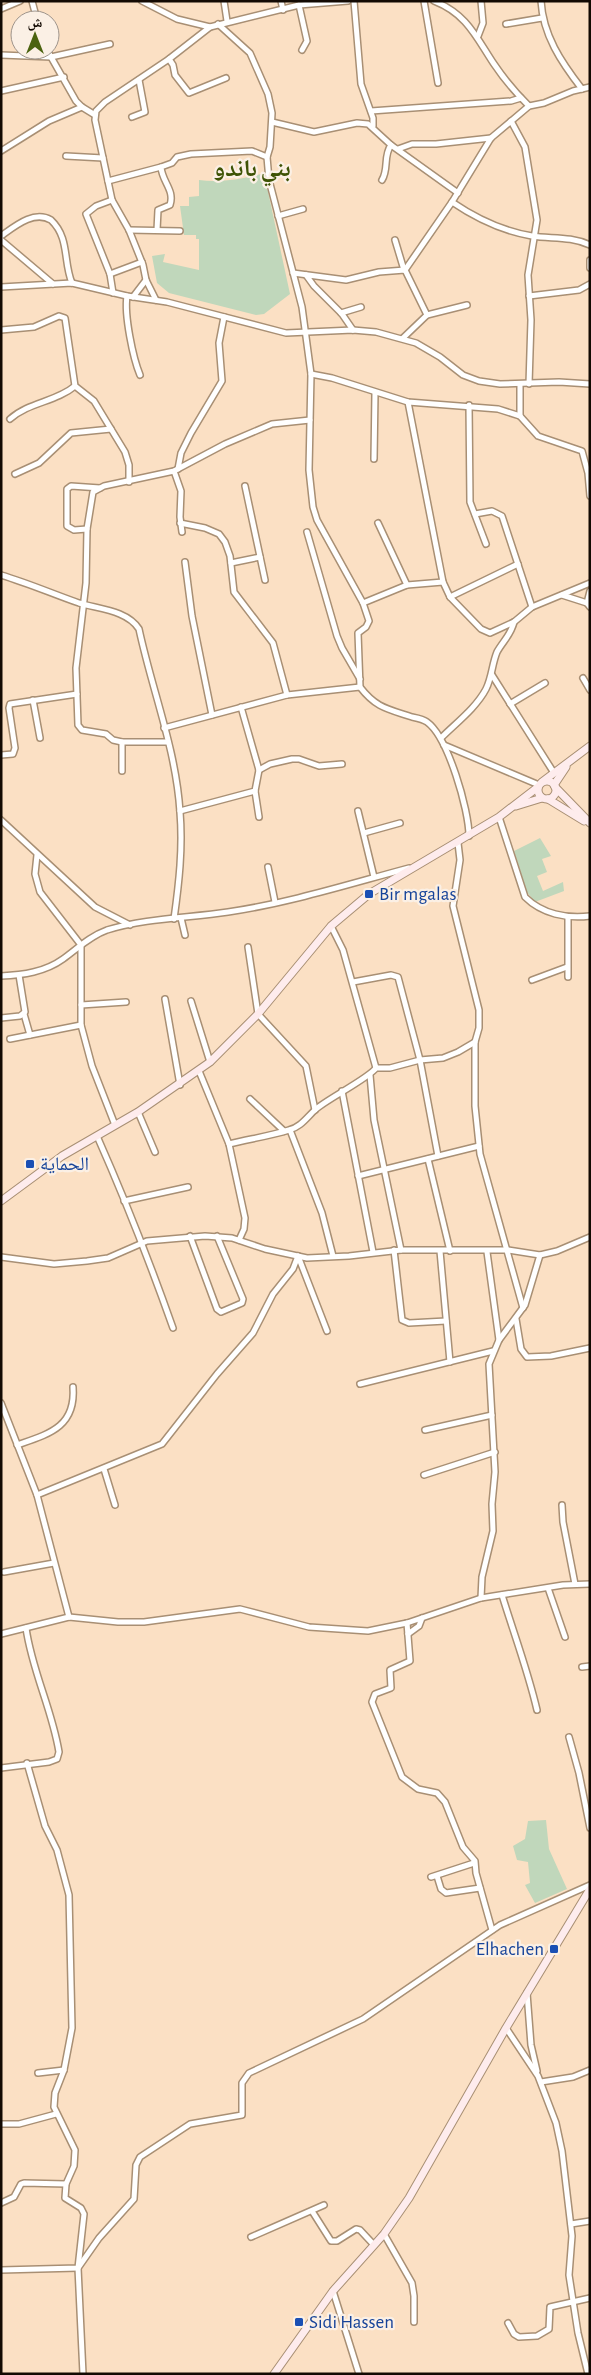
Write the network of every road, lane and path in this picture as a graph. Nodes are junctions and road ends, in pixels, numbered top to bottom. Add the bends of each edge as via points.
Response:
1 (20, 1) edge
2 (142, 1) edge
3 (224, 1) edge
4 (281, 1) edge
5 (348, 1) edge
6 (354, 1) edge
7 (424, 1) edge
8 (434, 1) edge
9 (481, 1) edge
10 (541, 1) edge
11 (314, 3) edge
12 (334, 3) edge
13 (299, 6) junction
14 (1, 9) edge
15 (284, 10) junction
16 (542, 18) junction
17 (227, 21) junction
18 (218, 24) junction
19 (506, 24) dead end
20 (210, 27) junction
21 (478, 36) junction
22 (110, 44) dead end
23 (302, 50) dead end
24 (60, 55) edge
25 (169, 59) junction
26 (53, 60) edge
27 (64, 77) junction
28 (226, 78) dead end
29 (139, 80) junction
30 (438, 83) dead end
31 (590, 88) edge
32 (582, 89) junction
33 (1, 91) edge
34 (521, 98) junction
35 (529, 106) junction
36 (82, 108) junction
37 (371, 111) junction
38 (95, 115) junction
39 (132, 117) dead end
40 (511, 120) junction
41 (272, 122) junction
42 (373, 126) junction
43 (491, 138) junction
44 (391, 145) junction
45 (398, 150) junction
46 (1, 151) edge
47 (66, 156) dead end
48 (267, 157) junction
49 (103, 158) junction
50 (160, 167) junction
51 (382, 180) dead end
52 (108, 181) junction
53 (458, 193) junction
54 (112, 200) junction
55 (452, 202) junction
56 (303, 209) dead end
57 (278, 216) junction
58 (130, 230) junction
59 (157, 230) junction
60 (180, 232) dead end
61 (1, 236) edge
62 (533, 236) junction
63 (1, 240) edge
64 (395, 240) dead end
65 (590, 245) edge
66 (590, 260) edge
67 (142, 262) junction
68 (590, 268) edge
69 (405, 270) junction
70 (293, 273) junction
71 (110, 274) junction
72 (306, 275) junction
73 (146, 280) junction
74 (72, 283) junction
75 (53, 284) junction
76 (590, 284) edge
77 (1, 287) edge
78 (112, 293) junction
79 (529, 296) junction
80 (130, 297) junction
81 (156, 300) junction
82 (467, 304) dead end
83 (361, 307) dead end
84 (341, 313) junction
85 (427, 315) junction
86 (224, 317) junction
87 (1, 330) edge
88 (353, 330) junction
89 (306, 334) junction
90 (402, 338) junction
91 (311, 374) junction
92 (140, 375) dead end
93 (520, 384) junction
94 (529, 384) junction
95 (590, 384) edge
96 (75, 386) junction
97 (375, 393) junction
98 (408, 402) junction
99 (469, 405) junction
100 (520, 416) junction
101 (10, 419) dead end
102 (310, 420) junction
103 (111, 430) junction
104 (374, 460) dead end
105 (176, 470) junction
106 (15, 474) dead end
107 (129, 482) junction
108 (245, 486) dead end
109 (100, 488) junction
110 (590, 496) edge
111 (475, 514) junction
112 (180, 523) junction
113 (378, 524) dead end
114 (86, 529) junction
115 (182, 532) dead end
116 (307, 532) dead end
117 (486, 544) dead end
118 (260, 557) junction
119 (185, 562) dead end
120 (231, 563) junction
121 (518, 564) junction
122 (1, 575) edge
123 (265, 580) dead end
124 (443, 582) junction
125 (590, 584) edge
126 (406, 585) junction
127 (590, 591) edge
128 (562, 595) junction
129 (450, 597) junction
130 (363, 603) junction
131 (82, 604) junction
132 (588, 605) edge
133 (532, 607) junction
134 (514, 622) junction
135 (492, 675) junction
136 (583, 678) dead end
137 (361, 680) junction
138 (545, 683) dead end
139 (360, 687) junction
140 (590, 690) edge
141 (78, 694) junction
142 (287, 695) junction
143 (33, 700) junction
144 (510, 704) junction
145 (241, 708) junction
146 (212, 714) junction
147 (164, 728) junction
148 (40, 738) dead end
149 (441, 738) junction
150 (122, 742) junction
151 (168, 742) junction
152 (444, 745) junction
153 (589, 750) edge
154 (1, 754) edge
155 (570, 761) junction
156 (342, 764) dead end
157 (259, 770) junction
158 (122, 771) dead end
159 (554, 773) junction
160 (540, 785) junction
161 (555, 786) junction
162 (256, 791) junction
163 (545, 799) junction
164 (513, 807) junction
165 (180, 811) junction
166 (358, 811) dead end
167 (258, 817) dead end
168 (499, 817) junction
169 (1, 820) edge
170 (400, 823) dead end
171 (590, 824) edge
172 (364, 833) junction
173 (469, 836) junction
174 (458, 843) junction
175 (37, 855) junction
176 (414, 866) junction
177 (268, 867) dead end
178 (374, 877) junction
179 (275, 902) junction
180 (590, 916) edge
181 (174, 918) junction
182 (181, 918) junction
183 (568, 918) junction
184 (130, 925) junction
185 (331, 926) junction
186 (185, 935) dead end
187 (81, 945) junction
188 (248, 947) dead end
189 (567, 967) junction
190 (20, 975) junction
191 (1, 976) edge
192 (568, 977) dead end
193 (532, 980) dead end
194 (353, 982) junction
195 (165, 999) dead end
196 (192, 1000) dead end
197 (126, 1002) dead end
198 (81, 1005) junction
199 (24, 1014) junction
200 (258, 1014) junction
201 (1, 1018) edge
202 (81, 1025) junction
203 (30, 1035) junction
204 (10, 1039) dead end
205 (475, 1042) junction
206 (420, 1060) junction
207 (210, 1062) junction
208 (376, 1068) junction
209 (199, 1071) junction
210 (370, 1075) junction
211 (180, 1085) junction
212 (342, 1090) junction
213 (250, 1100) dead end
214 (315, 1110) junction
215 (138, 1112) junction
216 (115, 1125) junction
217 (290, 1130) junction
218 (284, 1131) junction
219 (97, 1136) junction
220 (229, 1144) junction
221 (479, 1146) junction
222 (155, 1152) dead end
223 (438, 1156) junction
224 (428, 1158) junction
225 (384, 1170) junction
226 (358, 1176) junction
227 (188, 1187) dead end
228 (1, 1201) edge
229 (124, 1201) junction
230 (190, 1236) junction
231 (217, 1236) junction
232 (590, 1237) edge
233 (239, 1240) junction
234 (143, 1242) junction
235 (394, 1250) junction
236 (401, 1250) junction
237 (508, 1250) junction
238 (440, 1251) junction
239 (450, 1251) junction
240 (373, 1252) junction
241 (486, 1252) junction
242 (540, 1255) junction
243 (298, 1256) junction
244 (333, 1256) junction
245 (1, 1257) edge
246 (523, 1308) junction
247 (516, 1318) junction
248 (446, 1320) junction
249 (173, 1328) dead end
250 (327, 1331) dead end
251 (499, 1340) junction
252 (590, 1348) edge
253 (492, 1352) junction
254 (450, 1362) junction
255 (360, 1384) dead end
256 (73, 1387) dead end
257 (1, 1403) edge
258 (492, 1415) junction
259 (424, 1430) dead end
260 (17, 1445) junction
261 (495, 1452) junction
262 (104, 1469) junction
263 (424, 1475) dead end
264 (37, 1495) junction
265 (115, 1505) dead end
266 (562, 1505) dead end
267 (54, 1563) junction
268 (4, 1572) dead end
269 (575, 1584) junction
270 (590, 1584) edge
271 (548, 1588) junction
272 (502, 1595) junction
273 (481, 1598) junction
274 (69, 1617) junction
275 (422, 1618) junction
276 (407, 1623) junction
277 (26, 1628) junction
278 (1, 1634) edge
279 (408, 1634) junction
280 (565, 1637) dead end
281 (590, 1666) edge
282 (582, 1667) dead end
283 (537, 1710) dead end
284 (569, 1736) dead end
285 (27, 1764) junction
286 (1, 1768) edge
287 (590, 1828) edge
288 (474, 1863) junction
289 (438, 1876) junction
290 (431, 1877) dead end
291 (590, 1887) edge
292 (480, 1888) junction
293 (492, 1930) junction
294 (527, 1992) junction
295 (506, 2028) junction
296 (64, 2070) junction
297 (590, 2070) edge
298 (38, 2073) dead end
299 (538, 2076) junction
300 (542, 2082) junction
301 (56, 2114) junction
302 (1, 2124) edge
303 (66, 2184) junction
304 (1, 2202) edge
305 (324, 2205) dead end
306 (312, 2211) junction
307 (590, 2221) edge
308 (571, 2224) junction
309 (384, 2234) junction
310 (251, 2237) dead end
311 (374, 2245) junction
312 (78, 2268) junction
313 (1, 2270) edge
314 (332, 2291) junction
315 (590, 2298) edge
316 (574, 2302) junction
317 (414, 2322) dead end
318 (508, 2323) dead end
319 (83, 2374) edge
320 (274, 2374) edge
321 (359, 2374) edge
322 (588, 2374) edge

1 - 14 street
2 - 20 street via 177,19
3 - 17 street
4 - 15 street
5 - 12 street
6 - 37 street via 361,84
7 - 30 street
8 - 21 street via 462,18
9 - 21 street via 484,23
10 - 16 street
11 - 12 street
11 - 13 street
13 - 15 street
13 - 23 street via 306,41
15 - 17 street
16 - 19 street
16 - 32 street via 556,52
17 - 18 street
18 - 20 street
18 - 41 street via 250,52 268,94
20 - 25 street
21 - 34 street via 495,66
22 - 24 street
25 - 28 street via 189,93
25 - 29 street
26 - 27 street
27 - 33 street
27 - 36 street
29 - 38 street via 100,107
29 - 39 street via 145,112
31 - 32 street
32 - 35 street
34 - 35 street
34 - 37 street
35 - 40 street
36 - 38 street
36 - 46 street via 49,121
37 - 42 street
38 - 49 street
40 - 43 street
40 - 62 street via 527,155 537,220
41 - 42 street via 314,132 357,123
41 - 48 street
42 - 44 street
43 - 45 street via 412,144
43 - 53 street
44 - 45 street
44 - 51 street via 386,154
45 - 53 street
47 - 49 street
48 - 50 street via 252,151 192,154 177,157 172,164
48 - 57 street
49 - 52 street
50 - 52 street
50 - 59 street via 172,197 170,205 158,210
52 - 54 street
53 - 55 street
54 - 58 street
54 - 71 street via 86,214
55 - 62 street via 485,222
55 - 69 street
56 - 57 street
57 - 70 street
58 - 59 street
58 - 67 street
59 - 60 street
61 - 74 street via 35,217 51,220 62,236
62 - 65 street via 564,238
62 - 79 street
63 - 75 street
64 - 69 street
66 - 68 street
67 - 71 street
67 - 73 street
69 - 72 street via 379,272 354,280
69 - 85 street
70 - 72 street
70 - 89 street
71 - 78 street
72 - 84 street
73 - 80 street
73 - 81 street
74 - 75 street
74 - 78 street
75 - 77 street
76 - 79 street via 579,290
78 - 80 street
79 - 94 street
80 - 81 street
80 - 92 street via 126,308 134,361
81 - 86 street
82 - 85 street
83 - 84 street
84 - 88 street
85 - 90 street
86 - 89 street via 278,332
86 - 105 street via 219,342 222,381 191,433
87 - 96 street via 34,327 59,316 65,318
88 - 89 street
88 - 90 street
89 - 91 street
90 - 93 street via 426,348 470,379
91 - 97 street
91 - 102 street
93 - 94 street
93 - 100 street
94 - 95 street
96 - 101 street via 61,395 19,410
96 - 103 street via 94,401
97 - 98 street
97 - 104 street
98 - 99 street
98 - 124 street
99 - 100 street via 498,408
99 - 111 street via 470,502
100 - 110 street via 538,436 582,452
102 - 105 street via 272,424
102 - 130 street via 309,470 317,520
103 - 106 street via 71,433 39,463
103 - 107 street via 128,458
105 - 107 street
105 - 112 street via 181,491
107 - 109 street
108 - 118 street
109 - 114 street via 93,492
109 - 114 street via 71,486 67,489 67,526 74,530
111 - 117 street
111 - 121 street via 492,511 502,516
112 - 115 street
112 - 120 street via 219,534
113 - 126 street
114 - 131 street via 86,583
116 - 137 street via 337,636
118 - 120 street
118 - 123 street
119 - 146 street via 192,616
120 - 142 street via 234,592 273,643
121 - 129 street
121 - 133 street
122 - 131 street
124 - 126 street
124 - 129 street
125 - 128 street
126 - 130 street
127 - 132 street
128 - 132 street
128 - 133 street
129 - 134 street via 488,633
130 - 137 street via 368,620 366,627 358,633
131 - 141 street via 76,668
131 - 147 street via 101,607 136,625
133 - 134 street
134 - 135 street via 510,636 495,658
135 - 144 street
135 - 149 street via 475,704
136 - 140 street
137 - 139 street
138 - 144 street
139 - 142 street
139 - 149 street via 378,706 427,721
141 - 143 street
141 - 150 street via 79,727
142 - 145 street
143 - 148 street
143 - 154 street via 9,706 15,748 13,754
144 - 159 street
145 - 146 street
145 - 157 street
146 - 147 street
147 - 151 street
149 - 152 street
150 - 151 street
150 - 158 street
151 - 165 street
152 - 160 street
152 - 173 street via 465,805
153 - 155 main road
155 - 159 main road
155 - 161 main road
156 - 157 street via 319,766 299,758 270,764
157 - 162 street
159 - 160 main road
160 - 161 main road via 549,781
160 - 163 main road via 538,793
160 - 164 main road
161 - 163 main road via 555,793
161 - 171 main road
162 - 165 street
162 - 167 street
163 - 164 main road
163 - 171 main road
164 - 168 main road
165 - 181 street via 181,859
166 - 172 street
168 - 173 main road
168 - 183 street via 525,897 533,904
169 - 175 street
170 - 172 street
172 - 178 street
173 - 174 main road
174 - 176 main road
174 - 205 street via 460,860 453,906 479,1010
175 - 184 street via 94,907
175 - 187 street via 36,874 40,892
176 - 178 street
176 - 185 main road via 369,894
177 - 179 street
178 - 179 street
179 - 182 street
180 - 183 street
181 - 182 street
181 - 184 street
182 - 186 street
183 - 189 street
184 - 187 street via 106,930
185 - 194 street
185 - 200 main road
187 - 190 street via 52,966
187 - 198 street
188 - 200 street
189 - 192 street
189 - 193 street
190 - 191 street
190 - 199 street
194 - 206 street via 391,975 398,977
194 - 208 street
195 - 211 street
196 - 207 street
197 - 198 street
198 - 202 street
199 - 201 street
199 - 203 street
200 - 207 main road
200 - 214 street via 306,1066
202 - 203 street
202 - 216 street via 92,1066
203 - 204 street
205 - 206 street via 443,1058
205 - 221 street
206 - 208 street via 390,1068
206 - 223 street
207 - 209 main road
208 - 210 street
209 - 211 main road
209 - 220 street
210 - 212 street
210 - 225 street via 374,1120
211 - 215 main road
212 - 214 street
212 - 226 street
213 - 218 street
214 - 217 street
215 - 216 main road
215 - 222 street
216 - 219 main road
217 - 218 street
217 - 244 street via 322,1213
218 - 220 street
219 - 228 main road via 38,1172
219 - 229 street
220 - 233 street via 245,1218
221 - 223 street
221 - 237 street
223 - 224 street
224 - 225 street
224 - 239 street
225 - 226 street
225 - 236 street
226 - 240 street
227 - 229 street
229 - 234 street
230 - 231 street
230 - 231 street via 217,1309 221,1312 244,1301
230 - 234 street
231 - 233 street
232 - 242 street
233 - 243 street
234 - 245 street via 108,1258 87,1261 54,1264
234 - 249 street
235 - 236 street
235 - 240 street
235 - 248 street via 402,1320 409,1324
236 - 238 street
237 - 241 street
237 - 242 street
237 - 246 street
238 - 239 street
238 - 248 street
239 - 241 street
240 - 244 street
241 - 251 street
242 - 246 street
243 - 244 street
243 - 250 street
243 - 262 street via 253,1333 165,1441
246 - 247 street
247 - 251 street
247 - 252 street via 521,1349 526,1357
248 - 254 street
251 - 253 street
253 - 254 street
253 - 258 street via 489,1370
254 - 255 street
256 - 260 street via 72,1412 58,1428
257 - 260 street
258 - 259 street
258 - 261 street
260 - 264 street
261 - 263 street
261 - 273 street via 493,1531 482,1577
262 - 264 street
262 - 265 street
264 - 267 street
266 - 269 street via 562,1522
267 - 268 street
267 - 274 street
269 - 270 street
269 - 271 street
271 - 272 street
271 - 280 street
272 - 273 street
272 - 283 street via 516,1643 528,1669
273 - 275 street
274 - 276 street via 144,1622 240,1609 300,1625 346,1631 381,1630
274 - 277 street
275 - 276 street
275 - 279 street via 419,1626
276 - 279 street
277 - 278 street
277 - 285 street via 32,1662 55,1728 59,1752 57,1758 50,1762
279 - 288 street via 409,1663 391,1670 391,1688 375,1694 372,1702 402,1777 412,1785 442,1797 463,1847
281 - 282 street
284 - 287 street
285 - 286 street
285 - 296 street via 69,1895 72,2028
288 - 289 street
288 - 292 street
289 - 290 street
289 - 292 street via 441,1889 446,1893
291 - 293 street
291 - 294 main road
292 - 293 street
293 - 312 street via 363,2019 249,2073 242,2083 242,2114 190,2124 140,2157 136,2165 134,2199 99,2238
294 - 295 main road
294 - 299 street via 530,2045
295 - 299 street
295 - 309 main road via 416,2186
296 - 298 street
296 - 301 street via 55,2092
297 - 300 street
299 - 300 street
300 - 308 street via 562,2151
301 - 302 street via 19,2124
301 - 303 street via 75,2150 74,2166
303 - 304 street via 21,2184 14,2197
303 - 312 street via 65,2198 81,2208 84,2214
305 - 306 street
306 - 310 street
306 - 311 street via 331,2241 337,2241 356,2229
307 - 308 street
308 - 316 street via 569,2275
309 - 311 main road
309 - 317 street via 412,2283
311 - 314 main road
312 - 313 street
312 - 319 street
314 - 320 main road
314 - 321 street
315 - 316 street
316 - 318 street via 550,2307 550,2326 542,2334 519,2337
316 - 322 street

